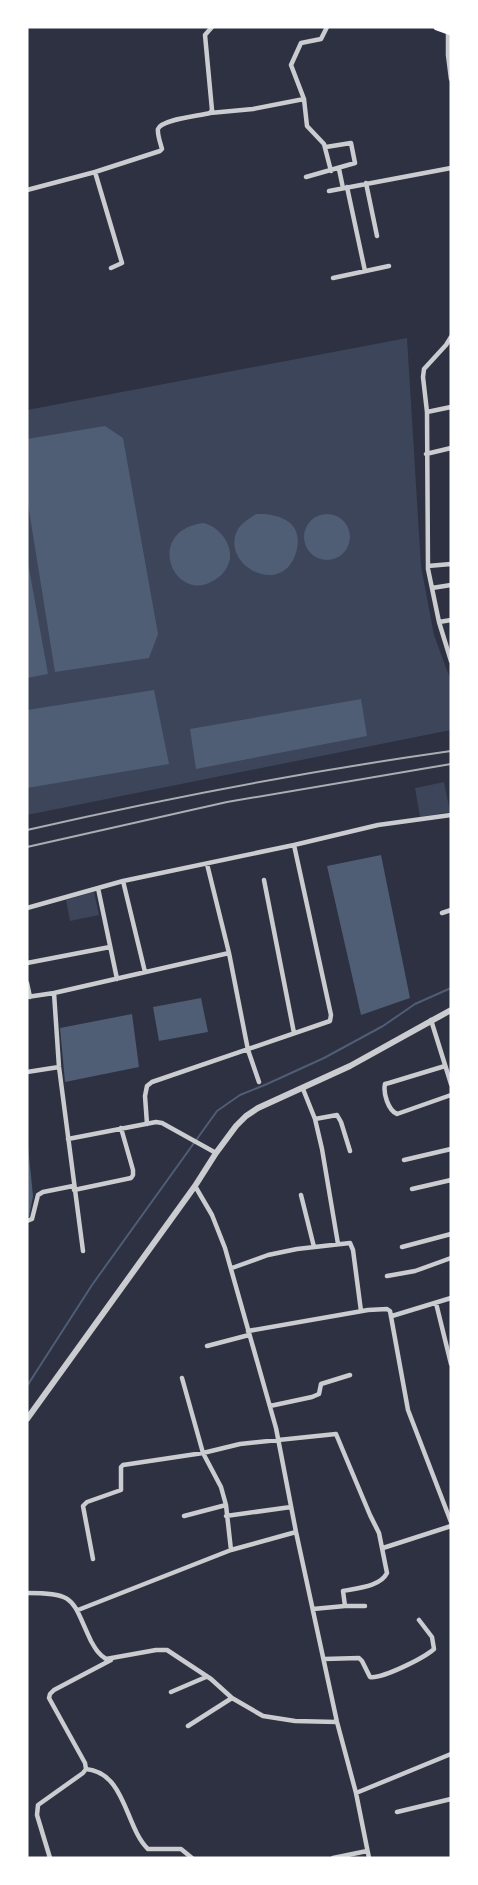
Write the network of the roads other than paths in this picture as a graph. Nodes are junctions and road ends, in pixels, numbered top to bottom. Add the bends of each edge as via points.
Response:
1 (212, 27) edge
2 (327, 27) edge
3 (437, 27) edge
4 (449, 32) edge
5 (451, 79) edge
6 (304, 99) junction
7 (210, 113) junction
8 (326, 147) junction
9 (451, 168) edge
10 (339, 169) junction
11 (331, 171) junction
12 (95, 172) junction
13 (306, 177) dead end
14 (366, 183) junction
15 (345, 187) junction
16 (27, 190) edge
17 (329, 191) dead end
18 (377, 236) dead end
19 (389, 266) dead end
20 (111, 268) dead end
21 (365, 271) junction
22 (333, 278) dead end
23 (451, 337) edge
24 (446, 345) junction
25 (451, 350) edge
26 (451, 407) edge
27 (427, 412) junction
28 (451, 448) edge
29 (426, 454) junction
30 (451, 564) edge
31 (428, 566) junction
32 (451, 585) edge
33 (432, 588) junction
34 (451, 620) edge
35 (440, 622) junction
36 (451, 661) edge
37 (451, 815) edge
38 (294, 845) junction
39 (207, 864) junction
40 (264, 880) dead end
41 (123, 881) junction
42 (98, 888) junction
43 (27, 908) edge
44 (451, 910) edge
45 (442, 913) dead end
46 (110, 947) junction
47 (229, 953) junction
48 (27, 963) edge
49 (145, 972) junction
50 (117, 979) junction
51 (27, 982) edge
52 (54, 993) junction
53 (28, 997) edge
54 (451, 1002) edge
55 (450, 1010) edge
56 (431, 1020) junction
57 (294, 1033) junction
58 (248, 1050) junction
59 (59, 1066) junction
60 (448, 1068) edge
61 (27, 1072) edge
62 (259, 1082) dead end
63 (451, 1084) edge
64 (303, 1089) junction
65 (451, 1095) edge
66 (315, 1119) junction
67 (147, 1124) junction
68 (121, 1128) junction
69 (68, 1139) junction
70 (451, 1149) edge
71 (350, 1151) dead end
72 (216, 1153) junction
73 (404, 1160) dead end
74 (451, 1180) edge
75 (195, 1186) junction
76 (74, 1188) junction
77 (412, 1189) dead end
78 (301, 1195) dead end
79 (27, 1221) edge
80 (451, 1234) edge
81 (338, 1244) junction
82 (314, 1247) junction
83 (402, 1247) dead end
84 (83, 1251) dead end
85 (451, 1258) edge
86 (232, 1268) junction
87 (387, 1276) dead end
88 (451, 1298) edge
89 (436, 1303) junction
90 (362, 1311) junction
91 (392, 1316) junction
92 (248, 1333) junction
93 (207, 1346) dead end
94 (451, 1364) edge
95 (350, 1375) dead end
96 (182, 1378) dead end
97 (270, 1406) junction
98 (27, 1419) edge
99 (279, 1440) junction
100 (203, 1453) junction
101 (226, 1505) junction
102 (291, 1508) junction
103 (184, 1516) dead end
104 (226, 1516) junction
105 (451, 1524) edge
106 (296, 1532) junction
107 (383, 1548) junction
108 (231, 1550) junction
109 (93, 1559) dead end
110 (27, 1593) edge
111 (345, 1606) junction
112 (365, 1606) dead end
113 (313, 1609) junction
114 (78, 1610) junction
115 (419, 1620) dead end
116 (114, 1659) junction
117 (324, 1659) junction
118 (206, 1677) junction
119 (171, 1692) dead end
120 (232, 1698) junction
121 (337, 1722) junction
122 (188, 1726) dead end
123 (451, 1754) edge
124 (86, 1769) junction
125 (356, 1793) junction
126 (451, 1798) edge
127 (397, 1812) dead end
128 (367, 1851) junction
129 (50, 1858) edge
130 (192, 1858) edge
131 (333, 1858) edge
132 (369, 1858) edge

1 - 7 street via 205,35
2 - 6 street via 321,39 301,43 292,62
3 - 4 main road
4 - 5 street
6 - 7 street via 253,110
6 - 8 street via 307,126
7 - 12 street via 174,120 159,128 160,151
8 - 10 street via 351,143 355,164
8 - 11 street
9 - 14 street
10 - 11 street
10 - 15 street
11 - 13 street
12 - 16 street
12 - 20 street via 122,262
14 - 15 street
14 - 18 street
15 - 17 street
15 - 21 street
19 - 21 street
21 - 22 street
23 - 24 street
24 - 25 street
24 - 27 street via 424,369
26 - 27 street
27 - 29 street
28 - 29 street
29 - 31 street
30 - 31 street
31 - 33 street
32 - 33 street
33 - 35 street
34 - 35 street
35 - 36 street
37 - 38 street via 378,825
38 - 39 street
38 - 57 street via 331,1015 324,1024
39 - 41 street
39 - 47 street
40 - 57 street
41 - 42 street
41 - 49 street
42 - 43 street
42 - 46 street
44 - 45 street
46 - 48 street
46 - 50 street
47 - 49 street
47 - 58 street
49 - 50 street
50 - 52 street
51 - 53 street
52 - 53 street
52 - 59 street
54 - 55 street
55 - 56 street
56 - 60 street
56 - 64 street
57 - 58 street
58 - 62 street
58 - 67 street via 152,1082 145,1096
59 - 61 street
59 - 69 street
60 - 63 street
60 - 65 street via 386,1084 385,1092 391,1110 397,1114
64 - 66 street
64 - 72 street via 246,1116
66 - 71 street via 337,1115
66 - 81 street
67 - 68 street
67 - 72 street via 162,1123
68 - 69 street
68 - 76 street via 133,1170 131,1178
69 - 76 street
70 - 73 street
72 - 75 street
74 - 77 street
75 - 86 street via 212,1215
75 - 98 street
76 - 79 street via 38,1195 32,1219
76 - 84 street
78 - 82 street
80 - 83 street
81 - 82 street
81 - 90 street via 352,1246
82 - 86 street via 268,1255
85 - 87 street
86 - 92 street
88 - 89 street
89 - 91 street
89 - 94 street
90 - 91 street via 387,1309
90 - 92 street
91 - 105 street via 408,1410
92 - 93 street
92 - 97 street
95 - 97 street via 319,1385 319,1394 312,1397
96 - 100 street
97 - 99 street
99 - 100 street
99 - 102 street
99 - 107 street via 336,1434
100 - 101 street
100 - 109 street via 121,1467 121,1490 83,1506
101 - 103 street
101 - 104 street
102 - 104 street
102 - 106 street
104 - 108 street
105 - 107 street
106 - 108 street
106 - 113 street
107 - 111 street via 386,1577 343,1591
108 - 114 street
110 - 114 street via 55,1593
111 - 112 street
111 - 113 street
113 - 117 street
114 - 116 street via 97,1651 106,1659
115 - 117 street via 432,1637 434,1649 381,1676 370,1677 356,1656
116 - 118 street via 167,1650
116 - 124 street via 50,1694
117 - 121 street
118 - 119 street
118 - 120 street
120 - 121 street via 271,1719
120 - 122 street
121 - 125 street
123 - 125 street
124 - 129 street via 38,1805 37,1815
124 - 130 street via 98,1770 109,1780 148,1849 181,1849
125 - 128 street
126 - 127 street
128 - 131 street
128 - 132 street

